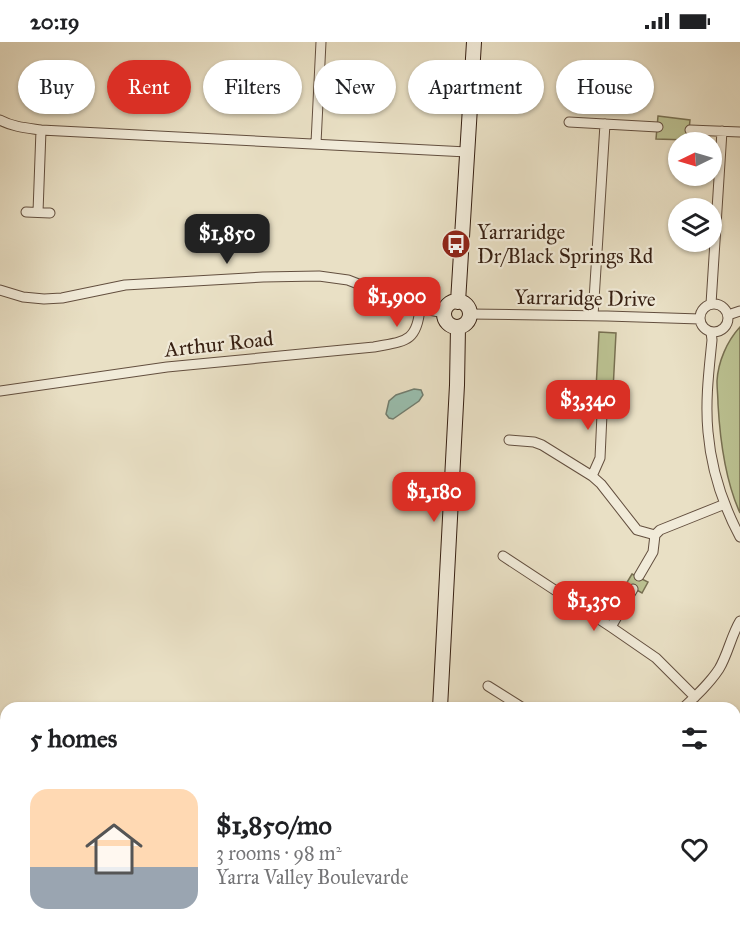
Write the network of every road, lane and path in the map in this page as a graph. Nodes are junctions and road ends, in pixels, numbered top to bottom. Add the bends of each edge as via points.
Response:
1 (321, 42) edge
2 (474, 42) edge
3 (0, 120) edge
4 (569, 122) dead end
5 (604, 124) junction
6 (658, 127) dead end
7 (41, 130) junction
8 (690, 130) dead end
9 (722, 131) junction
10 (740, 132) edge
11 (316, 143) junction
12 (468, 152) junction
13 (26, 212) dead end
14 (38, 212) junction
15 (50, 213) dead end
16 (0, 290) edge
17 (458, 302) junction
18 (711, 304) junction
19 (420, 308) junction
20 (740, 311) edge
21 (444, 313) junction
22 (469, 314) junction
23 (593, 315) junction
24 (728, 315) junction
25 (700, 319) junction
26 (458, 327) junction
27 (711, 332) junction
28 (0, 391) edge
29 (603, 392) dead end
30 (508, 440) dead end
31 (592, 476) junction
32 (725, 504) junction
33 (655, 535) junction
34 (740, 537) edge
35 (503, 556) dead end
36 (639, 576) dead end
37 (633, 589) dead end
38 (740, 621) edge
39 (611, 627) junction
40 (488, 686) dead end
41 (695, 697) junction
42 (440, 702) edge
43 (513, 702) edge
44 (690, 702) edge

1 - 11 street
2 - 12 main road
3 - 7 street
4 - 5 street
5 - 6 street
5 - 23 street
7 - 11 street
7 - 14 street
8 - 9 street
9 - 10 street
9 - 18 street
11 - 12 street
12 - 17 main road
13 - 14 street
14 - 15 street
16 - 19 street via 23,297 62,298 125,285 319,276 348,280
17 - 21 main road via 450,303
17 - 22 main road via 464,304
18 - 24 street via 720,305
18 - 25 street via 701,311
19 - 21 street
19 - 28 street, Arthur Road via 413,334 400,342 167,367
20 - 24 street
21 - 26 main road via 451,326
22 - 23 street, Yarraridge Drive
22 - 26 main road via 465,324
23 - 25 street, Yarraridge Drive
24 - 27 street via 723,330
25 - 27 street
26 - 42 main road
27 - 32 street via 708,432
29 - 31 street via 600,458
30 - 31 street via 542,445
31 - 33 street via 637,530
32 - 33 street
32 - 34 street
33 - 36 street via 653,552
35 - 39 street
37 - 39 street
38 - 41 street via 719,668
39 - 41 street via 656,658
40 - 43 street
41 - 44 street

